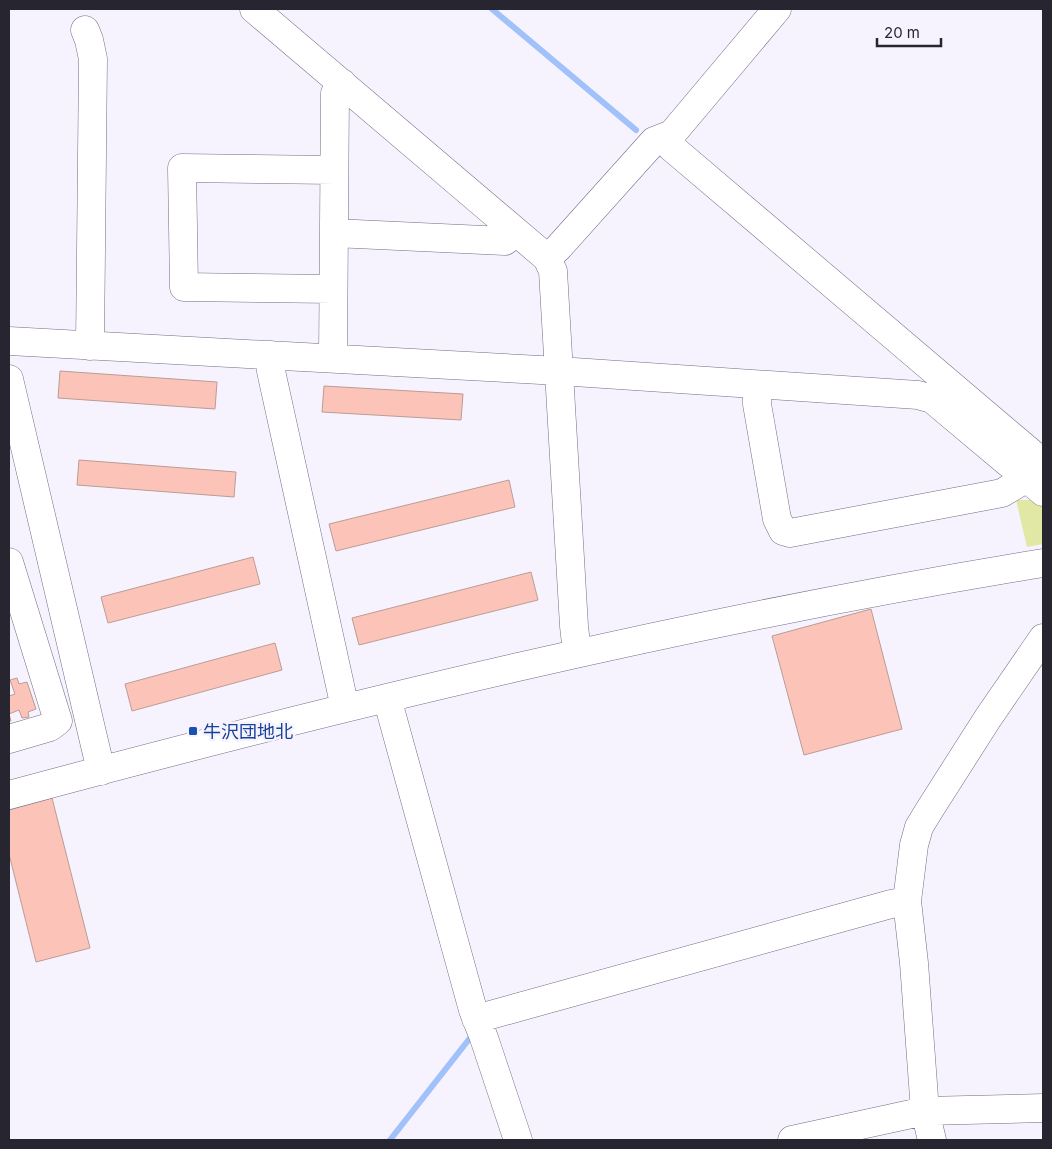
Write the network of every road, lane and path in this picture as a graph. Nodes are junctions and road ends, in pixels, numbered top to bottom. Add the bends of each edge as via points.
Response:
1 (254, 9) edge
2 (777, 9) edge
3 (85, 30) dead end
4 (342, 83) junction
5 (663, 138) junction
6 (334, 170) junction
7 (516, 232) junction
8 (334, 233) junction
9 (547, 258) junction
10 (333, 289) junction
11 (9, 341) edge
12 (90, 346) junction
13 (271, 355) junction
14 (333, 358) junction
15 (559, 371) junction
16 (9, 380) edge
17 (757, 385) junction
18 (1038, 478) edge
19 (9, 562) edge
20 (1043, 563) edge
21 (1043, 638) edge
22 (577, 653) junction
23 (387, 698) junction
24 (345, 708) junction
25 (9, 739) edge
26 (101, 771) junction
27 (9, 795) edge
28 (907, 901) junction
29 (480, 1029) junction
30 (1043, 1108) edge
31 (925, 1111) junction
32 (518, 1140) edge
33 (792, 1140) edge
34 (932, 1140) edge

1 - 4 street
2 - 5 street via 672,134
3 - 12 street via 92,59
4 - 6 street via 335,93
4 - 7 street
5 - 9 street via 654,141
5 - 18 street
6 - 8 street
6 - 10 street via 182,168 184,287
7 - 8 street via 505,241
7 - 9 street
8 - 10 street
9 - 15 street via 553,271
10 - 14 street
11 - 12 street
12 - 13 street
13 - 14 street
13 - 24 street via 271,371
14 - 15 street
15 - 17 street
15 - 22 street
16 - 26 street
17 - 18 street via 918,395 932,399
17 - 18 street via 757,404 777,519 783,531 790,533 1002,493
19 - 25 street via 58,721 50,727
20 - 22 street
21 - 28 street via 919,828
22 - 23 street
23 - 24 street
23 - 29 street
24 - 26 street
26 - 27 street
28 - 29 street
28 - 31 street
29 - 32 street
30 - 31 street
31 - 33 street
31 - 34 street

